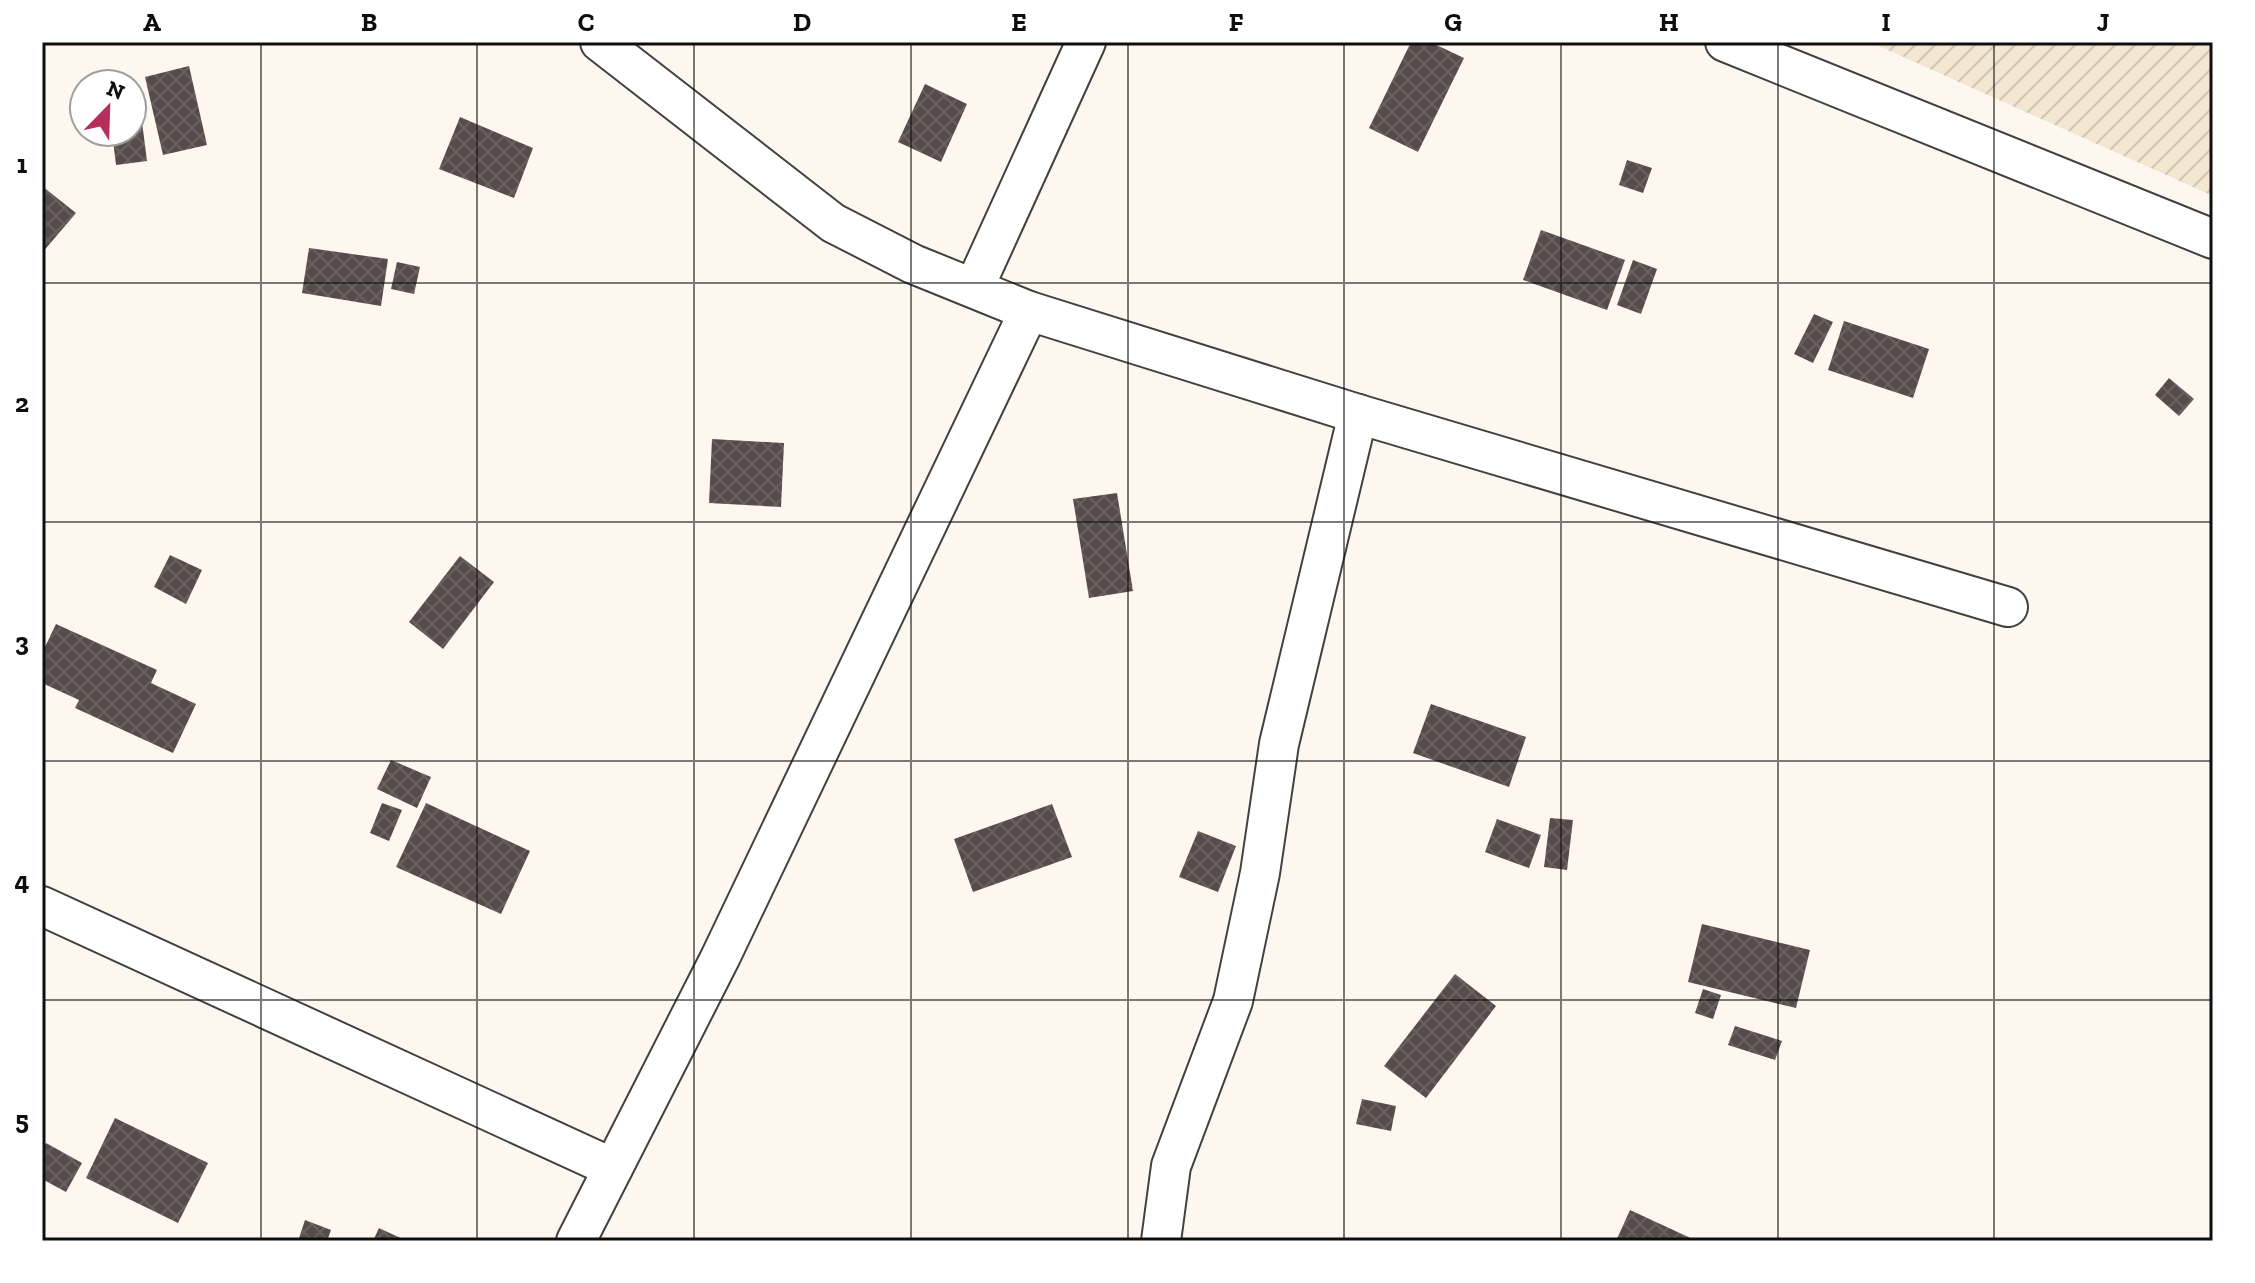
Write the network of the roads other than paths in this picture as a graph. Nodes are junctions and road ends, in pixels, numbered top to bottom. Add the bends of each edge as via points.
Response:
1 (600, 42) edge
2 (1086, 42) edge
3 (1725, 42) edge
4 (2213, 239) edge
5 (974, 288) junction
6 (1029, 311) junction
7 (1358, 414) junction
8 (2008, 607) dead end
9 (42, 906) edge
10 (613, 1168) junction
11 (576, 1241) edge
12 (1161, 1241) edge

1 - 5 street via 833,223
2 - 5 street
3 - 4 street
5 - 6 street
6 - 7 street
6 - 10 street via 727,943
7 - 8 street
7 - 12 street via 1279,744 1260,873 1233,1001 1171,1166
9 - 10 street
10 - 11 street

